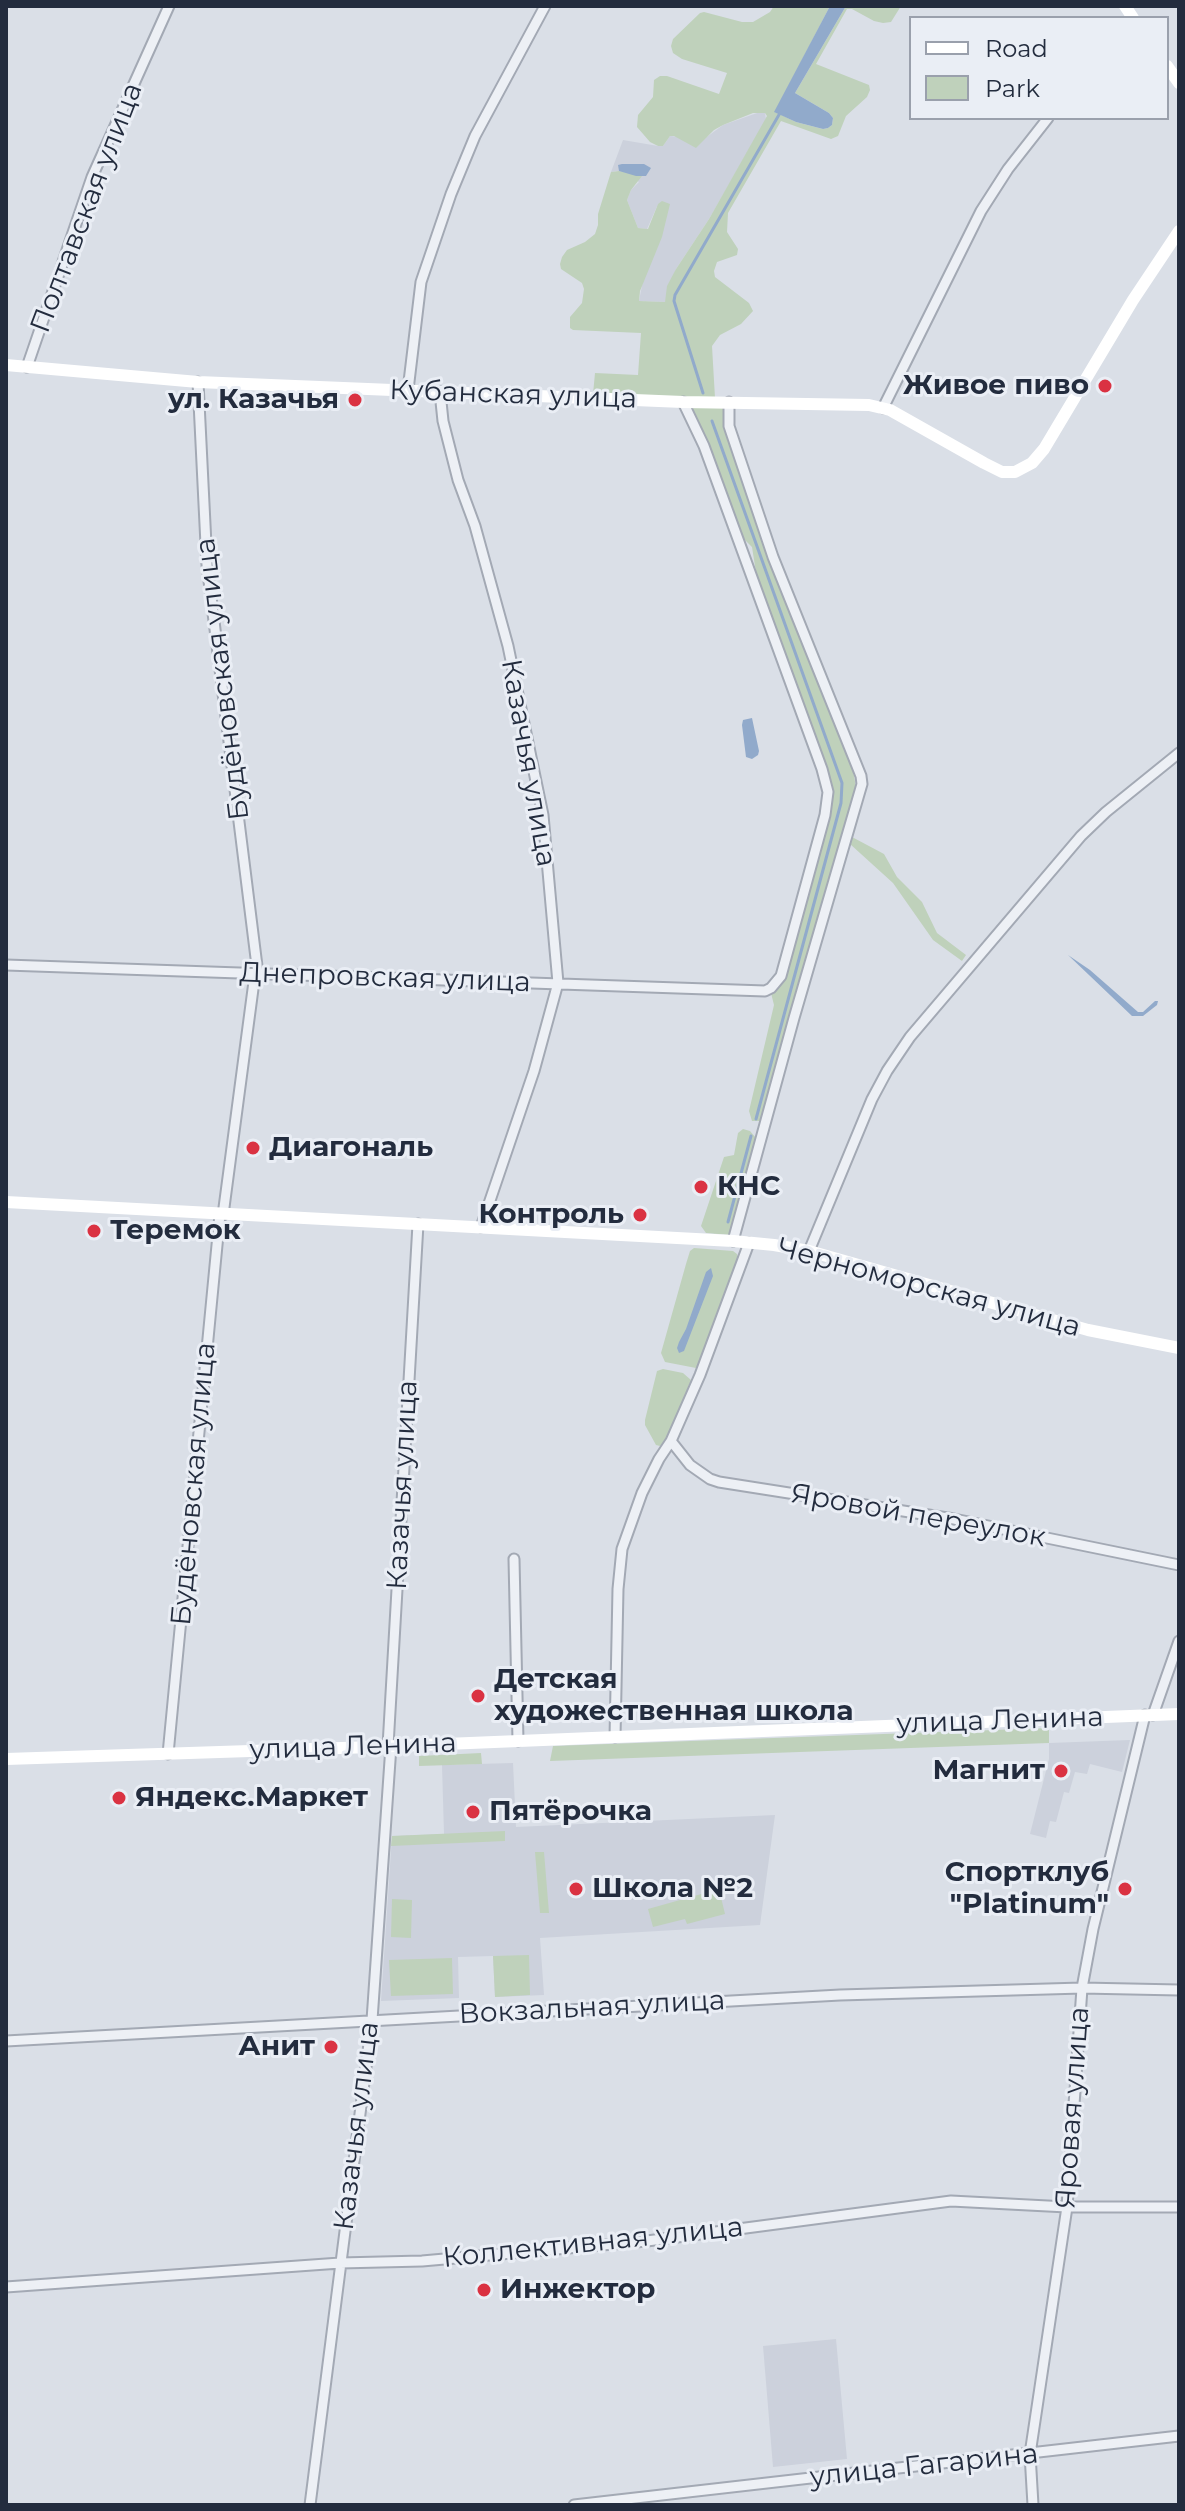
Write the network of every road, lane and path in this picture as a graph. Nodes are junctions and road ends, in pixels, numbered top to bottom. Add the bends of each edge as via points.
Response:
1 (169, 6) edge
2 (545, 6) edge
3 (1046, 120) edge
4 (1179, 231) edge
5 (6, 365) edge
6 (27, 367) junction
7 (198, 382) junction
8 (408, 390) junction
9 (440, 392) junction
10 (683, 402) junction
11 (729, 402) junction
12 (883, 408) junction
13 (1179, 753) edge
14 (6, 965) edge
15 (256, 974) junction
16 (558, 983) junction
17 (6, 1202) edge
18 (222, 1215) junction
19 (418, 1224) junction
20 (481, 1227) junction
21 (733, 1241) junction
22 (749, 1243) junction
23 (809, 1251) junction
24 (1179, 1348) edge
25 (671, 1441) junction
26 (514, 1559) dead end
27 (1179, 1565) edge
28 (1179, 1641) edge
29 (1179, 1714) edge
30 (1149, 1715) junction
31 (615, 1737) junction
32 (518, 1741) junction
33 (389, 1746) junction
34 (168, 1754) junction
35 (6, 1759) edge
36 (1082, 1988) junction
37 (1179, 1990) edge
38 (372, 2020) junction
39 (6, 2041) edge
40 (1067, 2207) junction
41 (1179, 2207) edge
42 (340, 2263) junction
43 (6, 2287) edge
44 (1179, 2436) edge
45 (1030, 2454) junction
46 (310, 2505) edge
47 (574, 2505) edge
48 (1033, 2505) edge

1 - 6 street, Полтавская улица via 92,177
2 - 8 street via 475,136 451,194 421,282
3 - 12 street via 981,211
4 - 12 street, Кубанская улица via 1038,458 1022,470 1005,472
5 - 6 street, Кубанская улица
6 - 7 street, Кубанская улица
7 - 8 street, Кубанская улица
7 - 15 street, Будёновская улица via 209,588
8 - 9 street, Кубанская улица
9 - 10 street, Кубанская улица
9 - 16 street, Казачья улица via 454,465 508,646 543,815
10 - 11 street, Кубанская улица
10 - 16 street, Днепровская улица via 704,446 828,792 825,815 781,976 771,988
11 - 12 street, Кубанская улица
11 - 21 street via 729,426 773,557 862,784
13 - 23 street via 1081,836 910,1037 872,1099
14 - 15 street, Днепровская улица
15 - 16 street, Днепровская улица
15 - 18 street, Будёновская улица
16 - 20 street, Казачья улица
17 - 18 street, Черноморская улица
18 - 19 street, Черноморская улица
18 - 34 street, Будёновская улица
19 - 20 street, Черноморская улица
19 - 33 street, Казачья улица
20 - 21 street, Черноморская улица
21 - 22 street, Черноморская улица
22 - 23 street, Черноморская улица
22 - 25 street
23 - 24 street, Черноморская улица via 1088,1330
25 - 27 street, Яровой переулок via 690,1465 719,1482 954,1519
25 - 31 street via 642,1493 622,1549
26 - 32 street
28 - 30 street, Яровая улица
29 - 30 street, улица Ленина
30 - 31 street, улица Ленина
30 - 36 street, Яровая улица
31 - 32 street, улица Ленина
32 - 33 street, улица Ленина
33 - 34 street, улица Ленина
33 - 38 street, Казачья улица
34 - 35 street, улица Ленина
36 - 37 street, Вокзальная улица
36 - 38 street, Вокзальная улица
36 - 40 street, Яровая улица
38 - 39 street, Вокзальная улица
38 - 42 street, Казачья улица
40 - 41 street, Коллективная улица
40 - 42 street, Коллективная улица via 951,2201 647,2241 414,2262
40 - 45 street, Яровая улица
42 - 43 street, Коллективная улица
42 - 46 street, Казачья улица
44 - 45 street, улица Гагарина
45 - 47 street, улица Гагарина
45 - 48 street, Яровая улица

